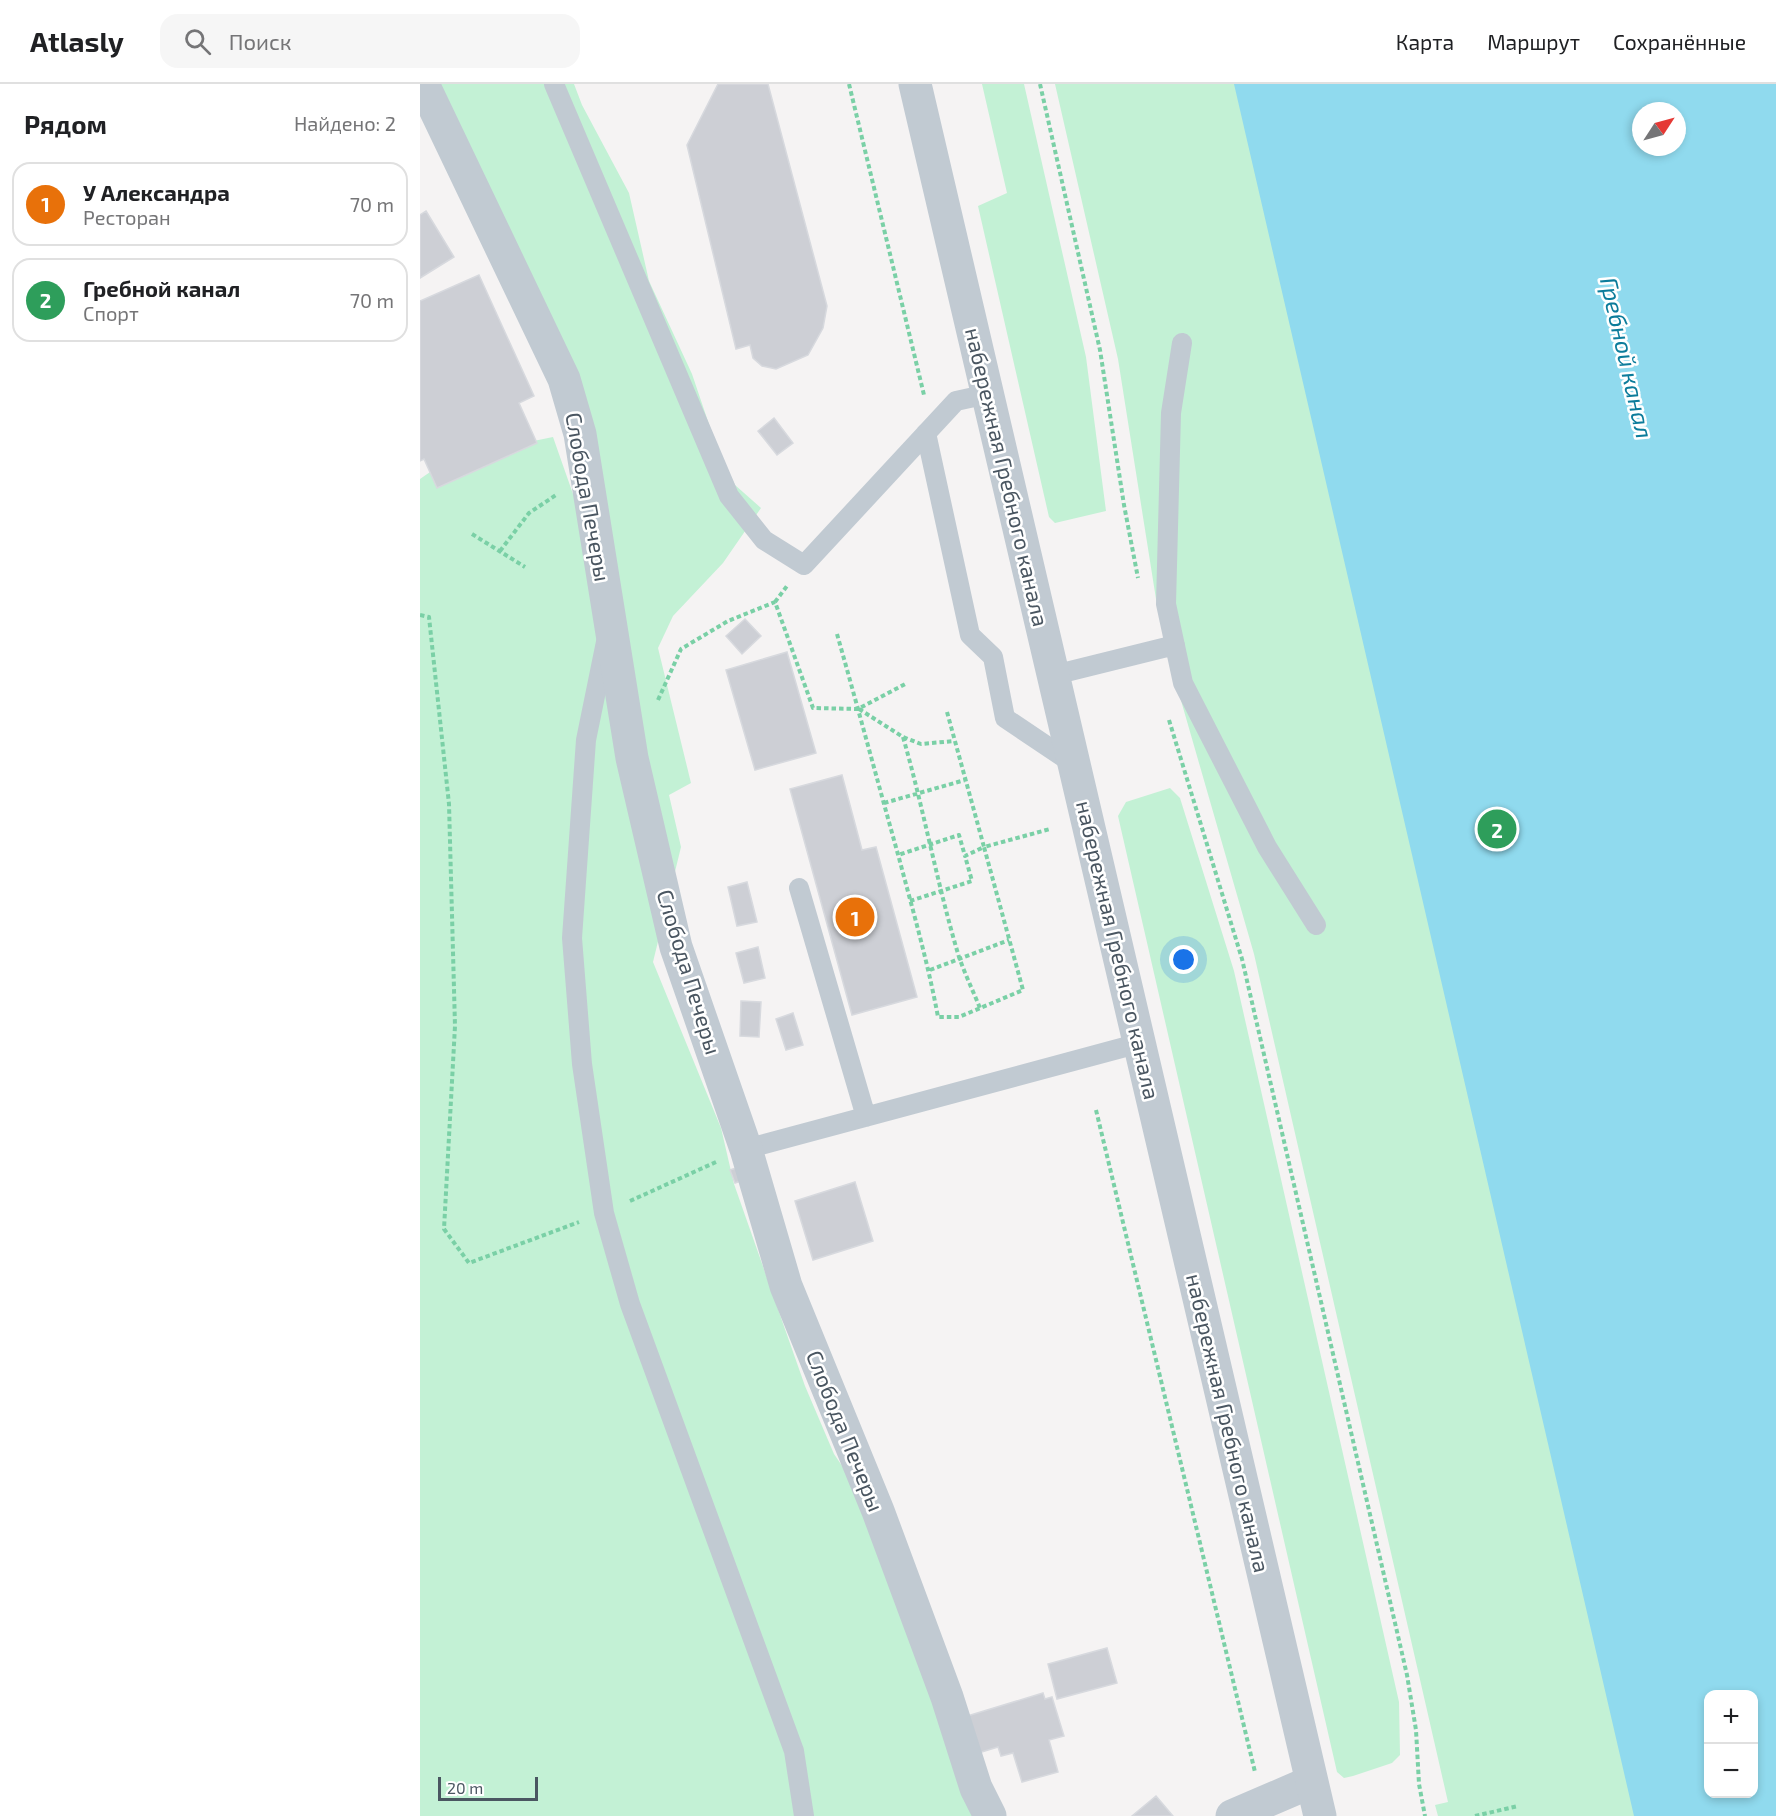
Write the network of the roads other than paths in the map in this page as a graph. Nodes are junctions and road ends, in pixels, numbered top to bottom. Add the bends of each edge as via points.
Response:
1 (423, 84) edge
2 (554, 84) edge
3 (915, 84) edge
4 (1182, 343) dead end
5 (988, 394) junction
6 (929, 430) junction
7 (609, 623) junction
8 (1175, 645) junction
9 (1054, 675) junction
10 (1075, 765) junction
11 (799, 888) dead end
12 (1316, 925) dead end
13 (1140, 1043) junction
14 (866, 1117) junction
15 (746, 1149) junction
16 (1311, 1782) junction
17 (804, 1816) edge
18 (990, 1816) edge
19 (1232, 1816) edge
20 (1320, 1816) edge

1 - 7 street, Слобода Печеры via 564,379 580,434
2 - 6 lane via 729,496 764,540 804,564
3 - 5 street, набережная Гребного канала
4 - 8 lane via 1171,413 1166,580 1166,604
5 - 6 lane via 956,401
5 - 9 street, набережная Гребного канала
6 - 10 lane via 970,635 993,657 1005,718
7 - 15 street, Слобода Печеры via 632,758 676,947
7 - 17 lane via 586,740 572,938 582,1064 604,1213 630,1304 794,1751
8 - 9 lane
8 - 12 lane via 1183,683 1267,847
9 - 10 street, набережная Гребного канала
10 - 13 street, набережная Гребного канала
11 - 14 lane
13 - 14 lane
13 - 16 street, набережная Гребного канала
14 - 15 lane
15 - 18 street, Слобода Печеры via 786,1286 878,1511 947,1697 976,1788
16 - 19 street
16 - 20 street, набережная Гребного канала

